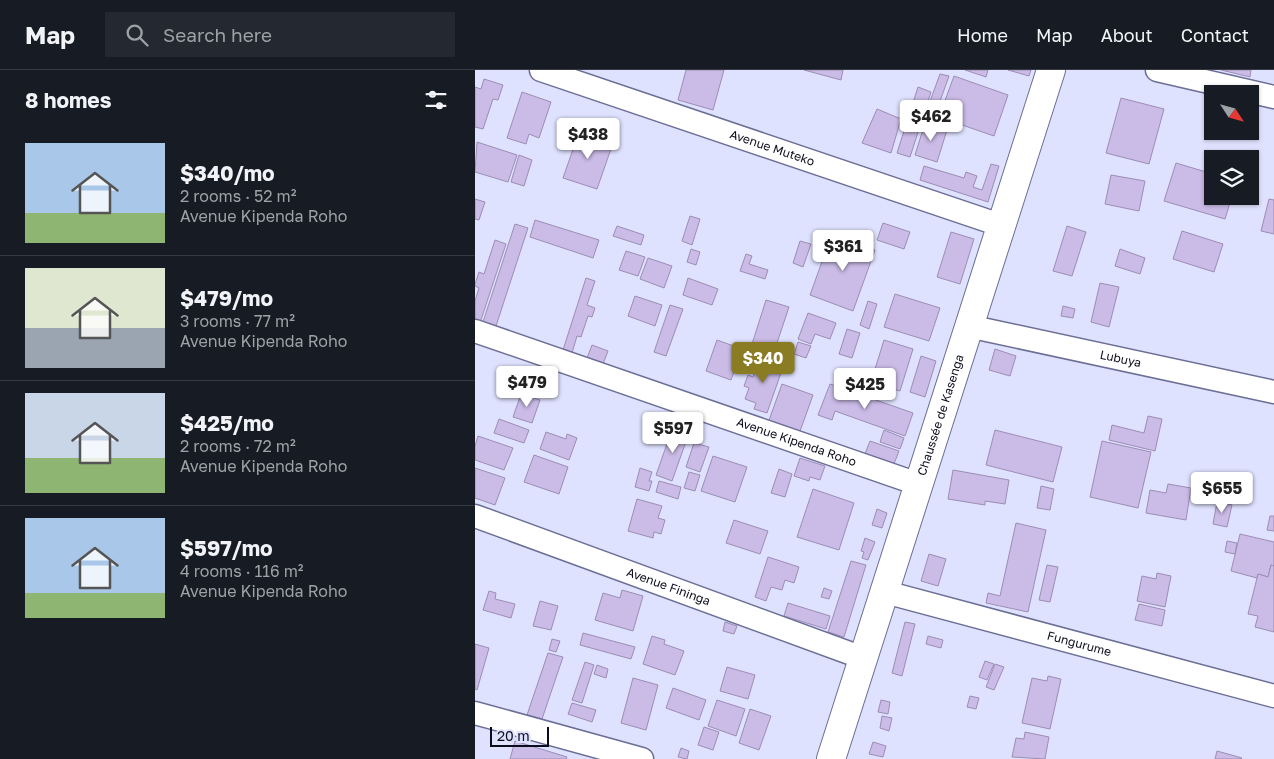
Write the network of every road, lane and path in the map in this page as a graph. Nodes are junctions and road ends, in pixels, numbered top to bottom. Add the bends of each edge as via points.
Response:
1 (541, 70) edge
2 (1051, 70) edge
3 (1157, 70) edge
4 (1274, 97) edge
5 (1003, 226) junction
6 (968, 326) junction
7 (475, 332) edge
8 (1274, 392) edge
9 (918, 484) junction
10 (475, 516) edge
11 (885, 592) junction
12 (863, 658) junction
13 (1274, 696) edge
14 (475, 713) edge
15 (642, 759) edge
16 (831, 759) edge

1 - 5 street, Avenue Muteko
2 - 5 main road, Chaussée de Kasenga
3 - 4 street
5 - 6 main road, Chaussée de Kasenga
6 - 8 street, Lubuya
6 - 9 main road, Chaussée de Kasenga
7 - 9 street, Avenue Kipenda Roho
9 - 11 main road, Chaussée de Kasenga
10 - 12 street, Avenue Fininga
11 - 12 main road, Chaussée de Kasenga
11 - 13 street, Fungurume
12 - 16 main road, Chaussée de Kasenga
14 - 15 street

